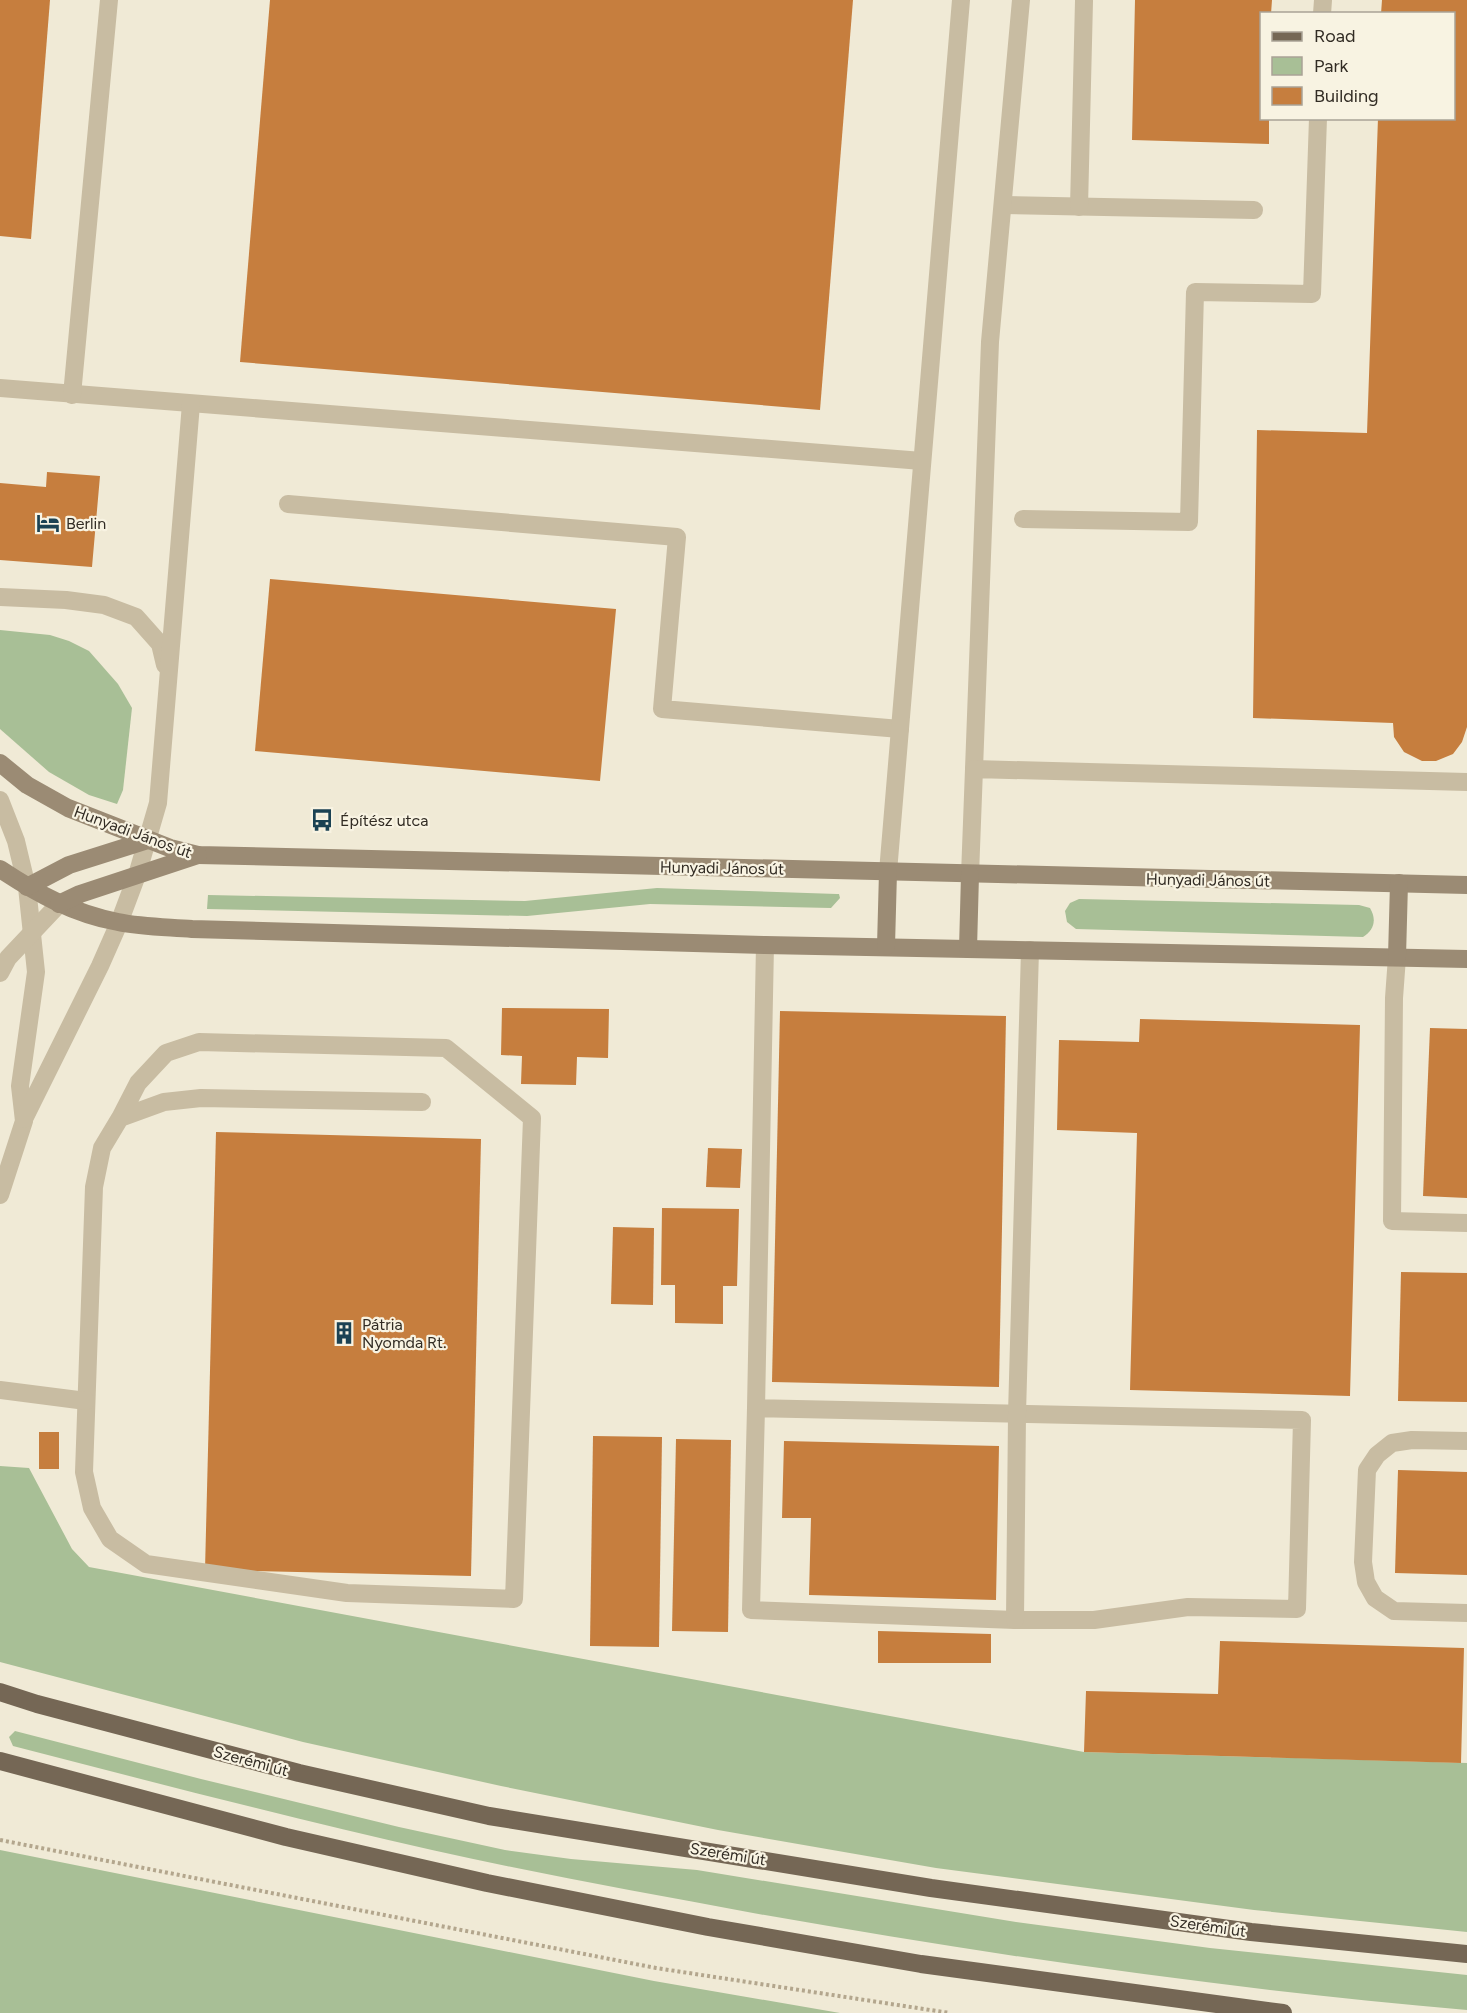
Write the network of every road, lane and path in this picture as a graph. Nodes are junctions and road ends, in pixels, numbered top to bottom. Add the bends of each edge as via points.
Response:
1 (110, 0) edge
2 (961, 0) edge
3 (1021, 0) edge
4 (1084, 1) edge
5 (1318, 120) edge
6 (1003, 205) junction
7 (1079, 207) junction
8 (1254, 210) dead end
9 (0, 388) edge
10 (72, 395) junction
11 (191, 404) junction
12 (922, 461) junction
13 (288, 504) dead end
14 (1023, 519) dead end
15 (0, 597) edge
16 (168, 675) junction
17 (900, 729) junction
18 (0, 763) edge
19 (974, 769) junction
20 (1467, 782) edge
21 (0, 800) edge
22 (148, 840) junction
23 (198, 855) junction
24 (0, 869) edge
25 (888, 872) junction
26 (137, 875) junction
27 (970, 875) junction
28 (1399, 883) junction
29 (1467, 885) edge
30 (27, 887) junction
31 (59, 904) junction
32 (119, 922) junction
33 (31, 934) junction
34 (765, 945) junction
35 (886, 946) junction
36 (969, 949) junction
37 (1030, 950) junction
38 (1397, 957) junction
39 (1467, 959) edge
40 (0, 973) edge
41 (422, 1102) dead end
42 (120, 1118) junction
43 (24, 1121) junction
44 (0, 1195) edge
45 (1467, 1223) edge
46 (0, 1390) edge
47 (86, 1401) junction
48 (756, 1408) junction
49 (1017, 1414) junction
50 (1467, 1442) edge
51 (1467, 1613) edge
52 (1015, 1620) junction
53 (0, 1692) edge
54 (0, 1761) edge
55 (0, 1840) edge
56 (1467, 1954) edge
57 (950, 2013) edge
58 (1283, 2013) edge

1 - 10 street
2 - 12 street
3 - 6 street
4 - 7 street
5 - 14 street via 1312,294 1195,292 1189,522
6 - 7 street
6 - 19 street via 990,342
7 - 8 street
9 - 10 street
10 - 11 street
11 - 12 street
11 - 16 street
12 - 17 street
13 - 17 street via 677,537 662,709
15 - 16 street via 104,605 136,616 160,644
16 - 22 street via 158,803
17 - 25 street
18 - 22 main road, Hunyadi János út via 27,785 68,808
19 - 20 street
19 - 27 street
21 - 30 street via 16,841
22 - 23 main road, Hunyadi János út
22 - 26 street
22 - 30 main road via 69,865
23 - 25 main road, Hunyadi János út
23 - 26 main road
24 - 30 main road
25 - 27 main road, Hunyadi János út
25 - 35 main road
26 - 31 main road
26 - 32 street
27 - 28 main road, Hunyadi János út
27 - 36 main road
28 - 29 main road, Hunyadi János út
28 - 38 main road
30 - 31 main road
30 - 33 street
31 - 32 main road
31 - 33 street
32 - 34 main road via 192,929
32 - 43 street
33 - 40 street via 8,958
33 - 43 street via 36,972 20,1086
34 - 35 main road
34 - 48 street
35 - 36 main road
36 - 37 main road
37 - 38 main road
37 - 49 street
38 - 39 main road
38 - 45 street via 1392,1221
41 - 42 street via 201,1098 164,1101
42 - 47 street via 102,1148 94,1187
42 - 47 street via 138,1083 166,1053 199,1042 446,1048 532,1118 514,1599 346,1593 146,1564 110,1539 92,1508 84,1472
43 - 44 street
46 - 47 street
48 - 49 street
48 - 52 street via 751,1610
49 - 52 street
49 - 52 street via 1302,1420 1297,1609 1188,1607 1094,1620
50 - 51 street via 1392,1443 1377,1455 1367,1470 1363,1562 1366,1582 1375,1598 1394,1611
53 - 56 main road, Szerémi út via 299,1773 489,1816 932,1888 1251,1932
54 - 58 main road via 286,1838 708,1927 921,1964
55 - 57 path via 656,1968

